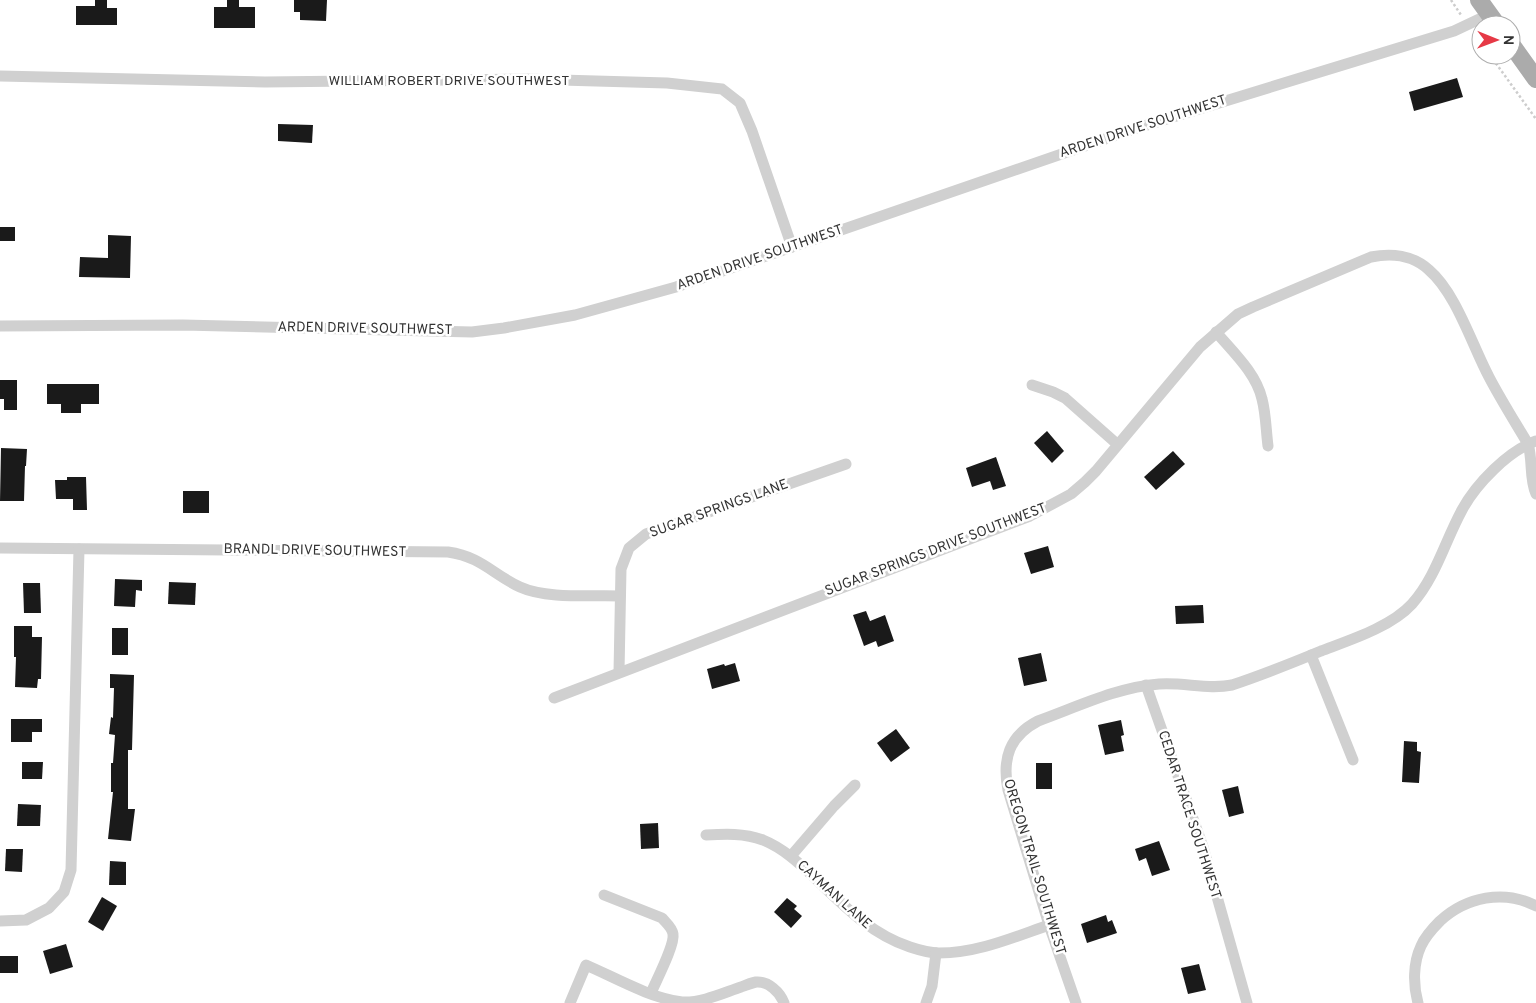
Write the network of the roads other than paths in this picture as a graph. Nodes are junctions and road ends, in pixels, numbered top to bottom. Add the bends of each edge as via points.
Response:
1 (1479, 0) edge
2 (1490, 15) edge
3 (1471, 26) edge
4 (1521, 58) edge
5 (0, 76) edge
6 (1536, 79) edge
7 (792, 247) junction
8 (0, 326) edge
9 (1216, 332) junction
10 (1032, 385) dead end
11 (1532, 442) edge
12 (1117, 444) junction
13 (1268, 446) dead end
14 (846, 464) dead end
15 (1536, 494) edge
16 (0, 548) edge
17 (79, 549) junction
18 (620, 596) junction
19 (1310, 655) junction
20 (619, 672) junction
21 (1146, 685) junction
22 (554, 698) dead end
23 (1353, 760) dead end
24 (855, 785) dead end
25 (706, 835) dead end
26 (791, 856) junction
27 (604, 895) dead end
28 (1536, 906) edge
29 (0, 920) edge
30 (1049, 925) junction
31 (936, 953) junction
32 (651, 993) junction
33 (570, 1003) edge
34 (784, 1003) edge
35 (926, 1003) edge
36 (1076, 1003) edge
37 (1247, 1003) edge
38 (1418, 1003) edge

1 - 2 main road
3 - 7 street, ARDEN DRIVE SOUTHWEST via 1134,129
4 - 6 main road
5 - 7 street, WILLIAM ROBERT DRIVE SOUTHWEST via 264,82 525,79 667,83 722,89 740,103
7 - 8 street, ARDEN DRIVE SOUTHWEST via 676,287 575,315 472,332 183,325
9 - 11 street, SUGAR SPRINGS DRIVE SOUTHWEST via 1238,314 1371,257 1404,257 1429,270 1442,285 1489,377
9 - 12 street, SUGAR SPRINGS DRIVE SOUTHWEST
9 - 13 street via 1244,364 1258,388
10 - 12 street via 1065,398
11 - 15 street
11 - 19 street, OREGON TRAIL SOUTHWEST via 1500,465 1474,493 1462,510 1439,562 1411,605 1376,628
12 - 20 street, SUGAR SPRINGS DRIVE SOUTHWEST via 1096,471 1071,494 1037,512
14 - 18 street, SUGAR SPRINGS LANE via 646,534 629,548 621,569
16 - 17 street, BRANDL DRIVE SOUTHWEST
17 - 18 street, BRANDL DRIVE SOUTHWEST via 448,552 478,561 519,587 538,594
17 - 29 street via 71,870 64,892 49,908 26,920
18 - 20 street, SUGAR SPRINGS LANE
19 - 21 street, OREGON TRAIL SOUTHWEST via 1223,687
19 - 23 street
20 - 22 street, SUGAR SPRINGS DRIVE SOUTHWEST
21 - 30 street, OREGON TRAIL SOUTHWEST via 1038,721 1025,728 1008,754 1005,774 1008,790
21 - 37 street, CEDAR TRACE SOUTHWEST via 1202,847
24 - 26 street
25 - 26 street, CAYMAN LANE via 747,836 762,840
26 - 31 street, CAYMAN LANE via 869,927 901,944
27 - 32 street via 662,918 673,934 673,943
28 - 38 street via 1516,898 1492,897 1476,900 1447,915 1421,945 1414,984
30 - 31 street, CAYMAN LANE via 979,949
30 - 36 street, OREGON TRAIL SOUTHWEST
31 - 35 street via 932,986
32 - 33 street via 586,965
32 - 34 street via 684,1003 701,1001 755,982 766,983 782,995

